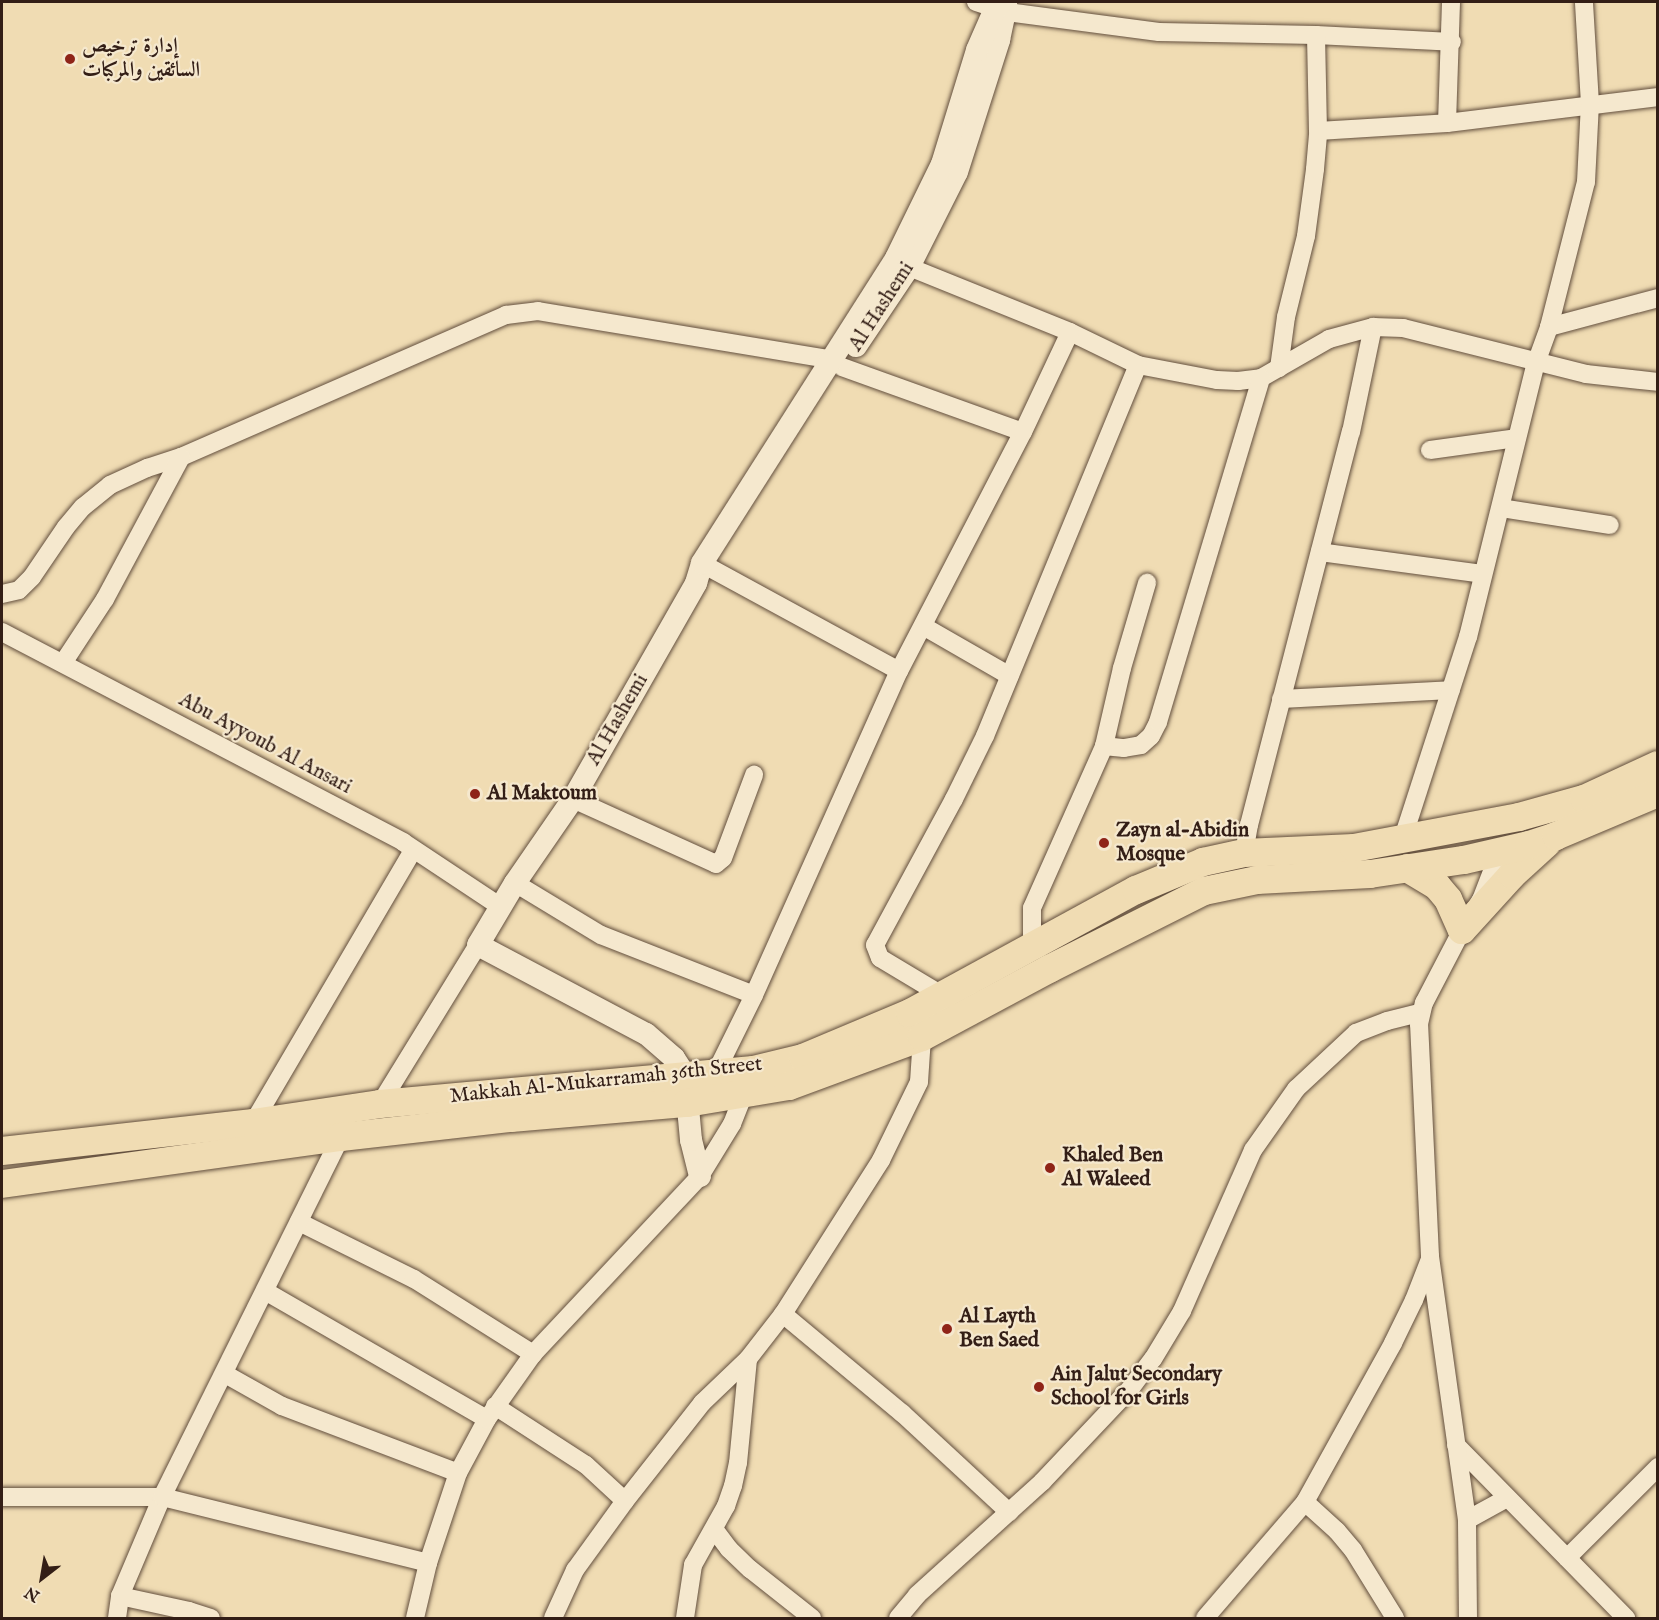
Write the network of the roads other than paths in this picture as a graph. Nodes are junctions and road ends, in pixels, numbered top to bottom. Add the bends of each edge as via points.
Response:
1 (1451, 2) edge
2 (1584, 2) edge
3 (997, 5) edge
4 (1316, 35) junction
5 (1452, 42) junction
6 (1658, 98) edge
7 (1590, 104) junction
8 (1447, 123) junction
9 (1318, 131) junction
10 (954, 155) junction
11 (909, 267) junction
12 (1658, 298) edge
13 (1373, 327) junction
14 (1549, 327) junction
15 (1070, 332) junction
16 (836, 363) junction
17 (1536, 363) junction
18 (1138, 365) junction
19 (1279, 368) junction
20 (1261, 378) junction
21 (1658, 382) edge
22 (1023, 432) junction
23 (1516, 438) junction
24 (1430, 450) dead end
25 (181, 457) junction
26 (1501, 508) junction
27 (1610, 525) dead end
28 (1320, 552) junction
29 (1483, 574) junction
30 (704, 576) junction
31 (1147, 583) dead end
32 (2, 594) edge
33 (923, 626) junction
34 (2, 632) edge
35 (63, 663) junction
36 (899, 671) junction
37 (1010, 676) junction
38 (1451, 690) junction
39 (1281, 699) junction
40 (1104, 746) junction
41 (1658, 765) edge
42 (754, 775) dead end
43 (573, 799) junction
44 (1584, 799) junction
45 (1654, 800) edge
46 (1463, 828) junction
47 (1556, 836) junction
48 (1402, 841) junction
49 (413, 850) junction
50 (1244, 853) junction
51 (1495, 853) junction
52 (1407, 868) junction
53 (515, 883) junction
54 (501, 907) junction
55 (1462, 930) junction
56 (478, 945) junction
57 (1036, 946) junction
58 (940, 994) junction
59 (754, 995) junction
60 (1420, 1013) junction
61 (922, 1037) junction
62 (716, 1072) junction
63 (685, 1075) junction
64 (748, 1082) junction
65 (687, 1103) junction
66 (380, 1104) junction
67 (253, 1123) junction
68 (341, 1137) junction
69 (2, 1150) edge
70 (700, 1176) junction
71 (3, 1188) edge
72 (299, 1222) junction
73 (1430, 1256) junction
74 (265, 1291) junction
75 (783, 1314) junction
76 (533, 1354) junction
77 (748, 1359) junction
78 (225, 1374) junction
79 (491, 1412) junction
80 (1456, 1444) junction
81 (1658, 1467) edge
82 (458, 1473) junction
83 (2, 1497) edge
84 (162, 1497) junction
85 (1507, 1498) junction
86 (625, 1501) junction
87 (1305, 1502) junction
88 (1009, 1512) junction
89 (1467, 1520) junction
90 (714, 1529) junction
91 (1567, 1558) junction
92 (428, 1563) junction
93 (120, 1596) junction
94 (1214, 1615) edge
95 (117, 1618) edge
96 (210, 1618) edge
97 (415, 1618) edge
98 (553, 1618) edge
99 (684, 1618) edge
100 (812, 1618) edge
101 (898, 1618) edge
102 (1395, 1618) edge
103 (1468, 1618) edge
104 (1626, 1618) edge

1 - 5 street
2 - 7 street
3 - 4 street via 1159,32
3 - 10 street, Al Hashemi
4 - 5 street
4 - 9 street
5 - 8 street
6 - 7 street
7 - 8 street
7 - 14 street via 1586,183
8 - 9 street
9 - 19 street via 1306,236 1286,317
10 - 11 street, Al Hashemi via 939,211
10 - 16 street, Al Hashemi
11 - 15 street
11 - 16 street, Al Hashemi
12 - 14 street
13 - 17 street via 1403,328
13 - 19 street via 1329,339
13 - 28 street
14 - 17 street
15 - 18 street
15 - 22 street
16 - 22 street
16 - 25 street via 538,310 506,315 474,327
16 - 30 street, Al Hashemi via 702,563
17 - 21 street via 1586,374
17 - 23 street
18 - 20 street via 1217,380
18 - 37 street
19 - 20 street
20 - 40 street via 1158,722 1141,745
22 - 33 street
23 - 24 street
23 - 26 street
25 - 32 street via 110,485 83,507 32,577 19,590
25 - 35 street via 105,599
26 - 27 street
26 - 29 street
28 - 29 street
28 - 39 street
29 - 38 street
30 - 36 street
30 - 43 street, Al Hashemi
31 - 40 street
33 - 36 street
33 - 37 street
34 - 35 street, Abu Ayyoub Al Ansari
35 - 49 street, Abu Ayyoub Al Ansari
36 - 59 street
37 - 58 street via 954,799 875,945 880,958
38 - 39 street
38 - 48 street
39 - 50 street
40 - 57 street via 1032,909
41 - 44 main road, Makkah Al-Mukarramah 36th Street
42 - 43 street via 723,858 716,864
43 - 53 street, Al Hashemi
44 - 46 main road, Makkah Al-Mukarramah 36th Street
44 - 51 main road via 1572,815 1513,836
45 - 47 main road, Makkah Al-Mukarramah 36th Street
46 - 48 main road, Makkah Al-Mukarramah 36th Street
46 - 51 main road via 1478,834
47 - 51 main road, Makkah Al-Mukarramah 36th Street
47 - 55 main road via 1512,875
48 - 50 main road, Makkah Al-Mukarramah 36th Street via 1354,848
49 - 54 street, Abu Ayyoub Al Ansari
49 - 67 street
50 - 57 main road, Makkah Al-Mukarramah 36th Street via 1203,862 1136,890
51 - 52 main road, Makkah Al-Mukarramah 36th Street
51 - 55 street via 1481,900
52 - 55 main road via 1437,886 1448,899
52 - 61 main road, Makkah Al-Mukarramah 36th Street via 1370,874 1257,880 1204,891
53 - 54 street, Al Hashemi
53 - 59 street via 601,935
54 - 56 street, Al Hashemi
55 - 60 street
56 - 63 street via 646,1034 674,1058
56 - 66 street
57 - 58 main road, Makkah Al-Mukarramah 36th Street
58 - 64 main road, Makkah Al-Mukarramah 36th Street via 909,1012
59 - 62 street
60 - 73 street
60 - 88 street via 1356,1033 1296,1089 1253,1150 1182,1311 1153,1359 1122,1397
61 - 64 main road, Makkah Al-Mukarramah 36th Street via 789,1086
61 - 75 street via 919,1082 881,1160
62 - 63 main road, Makkah Al-Mukarramah 36th Street
62 - 64 main road, Makkah Al-Mukarramah 36th Street
63 - 65 street
63 - 66 main road, Makkah Al-Mukarramah 36th Street
64 - 65 main road, Makkah Al-Mukarramah 36th Street
64 - 70 street via 732,1124
65 - 68 main road, Makkah Al-Mukarramah 36th Street
65 - 70 street
66 - 67 main road, Makkah Al-Mukarramah 36th Street
67 - 69 main road, Makkah Al-Mukarramah 36th Street
68 - 71 main road, Makkah Al-Mukarramah 36th Street
68 - 72 street
70 - 76 street
72 - 74 street
72 - 76 street via 414,1279
73 - 80 street
73 - 87 street via 1393,1343
74 - 78 street
74 - 79 street
75 - 77 street
75 - 88 street via 902,1413
76 - 79 street
77 - 86 street via 702,1403
77 - 90 street via 738,1463 726,1506
78 - 82 street via 282,1406
78 - 84 street
79 - 82 street
79 - 86 street via 586,1465
80 - 85 street
80 - 89 street
81 - 91 street
82 - 92 street
83 - 84 street
84 - 92 street
84 - 93 street
85 - 89 street
85 - 91 street
86 - 98 street via 575,1570
87 - 94 street
87 - 102 street via 1353,1550
88 - 101 street via 917,1595
89 - 103 street
90 - 99 street via 693,1565
90 - 100 street via 743,1562
91 - 104 street
92 - 97 street
93 - 95 street
93 - 96 street

